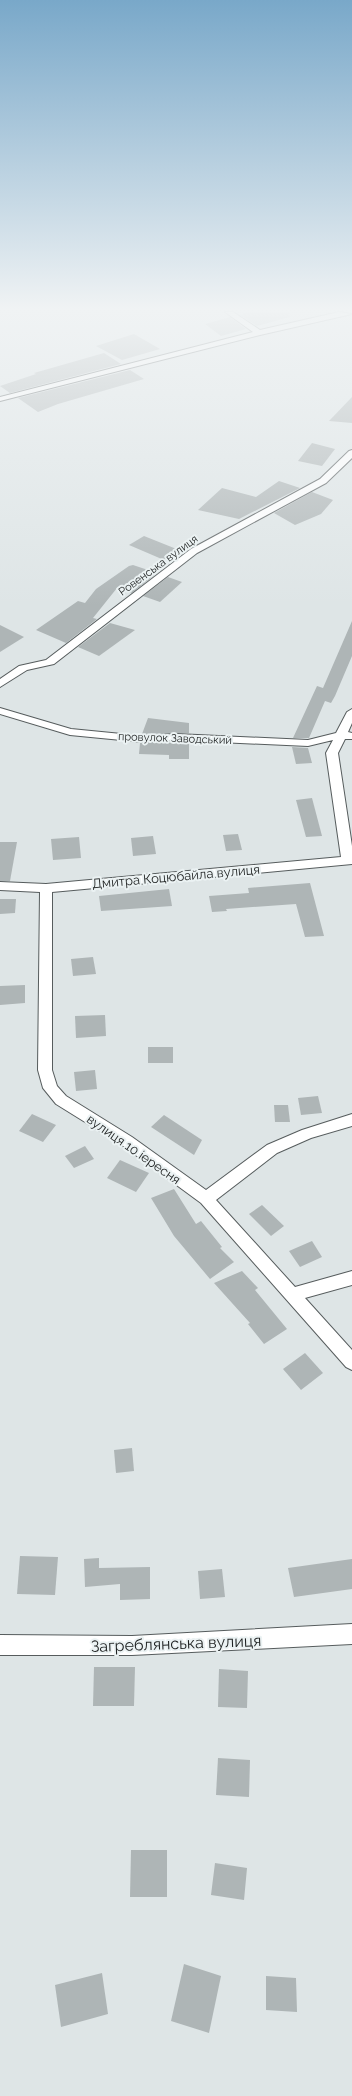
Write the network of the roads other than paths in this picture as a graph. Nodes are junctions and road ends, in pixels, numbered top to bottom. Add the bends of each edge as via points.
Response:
1 (352, 453) edge
2 (0, 684) edge
3 (0, 711) edge
4 (352, 712) edge
5 (346, 736) edge
6 (350, 860) edge
7 (0, 886) edge
8 (46, 888) junction
9 (352, 1120) edge
10 (206, 1199) junction
11 (352, 1278) edge
12 (293, 1295) junction
13 (352, 1362) edge
14 (352, 1634) edge
15 (0, 1645) edge

1 - 2 street, Ровенська вулиця via 323,481 194,551 50,662 24,668
3 - 5 street, провулок Заводський via 70,732 142,739 176,737 308,743
4 - 5 street
5 - 6 street via 332,753
6 - 8 street, Дмитра Коцюбайла вулиця
7 - 8 street, Дмитра Коцюбайла вулиця
8 - 10 street, вулиця 10 іересня via 45,1070 50,1088 60,1100 127,1141
9 - 10 street via 307,1134 272,1149
10 - 12 street, вулиця 10 іересня
11 - 12 street
12 - 13 street, вулиця 10 іересня
14 - 15 street, Загреблянська вулиця via 73,1647

